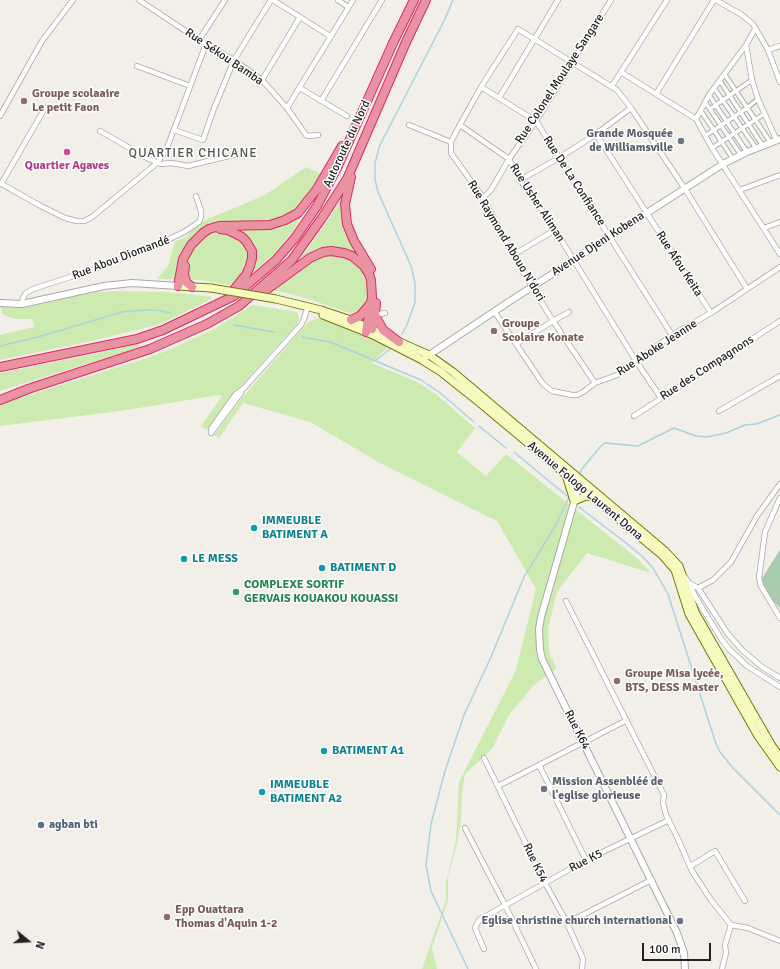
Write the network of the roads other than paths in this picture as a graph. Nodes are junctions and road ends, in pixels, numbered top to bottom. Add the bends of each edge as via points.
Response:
1 (73, 0) edge
2 (139, 0) edge
3 (225, 0) edge
4 (272, 0) edge
5 (338, 0) edge
6 (352, 0) edge
7 (382, 0) edge
8 (414, 0) edge
9 (426, 0) edge
10 (558, 0) edge
11 (611, 0) edge
12 (667, 0) edge
13 (715, 0) edge
14 (348, 7) junction
15 (300, 17) junction
16 (755, 29) junction
17 (330, 36) junction
18 (534, 39) junction
19 (199, 40) junction
20 (206, 44) junction
21 (746, 45) junction
22 (780, 46) edge
23 (768, 50) junction
24 (234, 60) junction
25 (572, 62) junction
26 (137, 66) dead end
27 (620, 72) junction
28 (724, 75) junction
29 (262, 80) junction
30 (752, 80) junction
31 (720, 81) junction
32 (780, 82) edge
33 (190, 86) junction
34 (612, 86) junction
35 (481, 87) junction
36 (300, 88) junction
37 (714, 88) junction
38 (736, 91) junction
39 (656, 94) junction
40 (710, 95) junction
41 (729, 96) junction
42 (499, 98) junction
43 (758, 99) junction
44 (723, 100) junction
45 (321, 101) junction
46 (705, 102) junction
47 (716, 105) junction
48 (45, 108) dead end
49 (287, 108) junction
50 (631, 108) junction
51 (747, 108) junction
52 (710, 109) junction
53 (701, 111) junction
54 (740, 112) junction
55 (764, 114) junction
56 (0, 116) edge
57 (346, 116) dead end
58 (734, 117) junction
59 (696, 119) junction
60 (755, 120) junction
61 (536, 121) junction
62 (727, 121) junction
63 (748, 124) junction
64 (409, 125) dead end
65 (460, 125) junction
66 (721, 126) junction
67 (741, 129) junction
68 (174, 130) junction
69 (714, 130) junction
70 (100, 131) dead end
71 (352, 133) junction
72 (734, 133) junction
73 (596, 134) junction
74 (318, 135) dead end
75 (705, 136) junction
76 (728, 137) junction
77 (776, 141) edge
78 (451, 142) junction
79 (722, 142) junction
80 (763, 146) junction
81 (712, 148) junction
82 (756, 149) junction
83 (747, 152) junction
84 (237, 154) dead end
85 (741, 155) junction
86 (356, 158) junction
87 (559, 158) junction
88 (733, 158) junction
89 (509, 159) junction
90 (158, 163) junction
91 (723, 164) junction
92 (780, 175) edge
93 (520, 180) junction
94 (0, 184) edge
95 (685, 189) junction
96 (740, 190) junction
97 (196, 196) dead end
98 (483, 198) junction
99 (647, 213) junction
100 (780, 222) edge
101 (764, 228) junction
102 (555, 230) junction
103 (610, 237) junction
104 (780, 254) edge
105 (513, 255) junction
106 (573, 260) junction
107 (780, 267) edge
108 (181, 274) junction
109 (177, 286) junction
110 (192, 287) junction
111 (532, 287) junction
112 (747, 289) junction
113 (0, 303) edge
114 (372, 303) junction
115 (22, 304) junction
116 (220, 304) junction
117 (239, 306) junction
118 (307, 308) junction
119 (385, 312) dead end
120 (494, 312) junction
121 (569, 312) dead end
122 (711, 313) junction
123 (375, 315) junction
124 (351, 320) junction
125 (553, 320) junction
126 (780, 321) edge
127 (369, 330) junction
128 (672, 336) junction
129 (399, 342) junction
130 (516, 344) junction
131 (426, 358) junction
132 (636, 361) junction
133 (0, 367) edge
134 (780, 376) edge
135 (595, 383) junction
136 (244, 388) junction
137 (28, 389) junction
138 (0, 396) edge
139 (661, 398) junction
140 (0, 400) edge
141 (719, 411) dead end
142 (634, 416) dead end
143 (566, 474) junction
144 (581, 483) junction
145 (780, 484) edge
146 (593, 497) junction
147 (780, 498) edge
148 (574, 502) junction
149 (681, 578) junction
150 (689, 583) junction
151 (698, 588) junction
152 (566, 601) dead end
153 (780, 618) edge
154 (780, 678) edge
155 (780, 687) edge
156 (626, 720) junction
157 (583, 742) junction
158 (780, 757) edge
159 (484, 758) dead end
160 (539, 765) junction
161 (780, 767) edge
162 (498, 786) junction
163 (669, 820) junction
164 (465, 828) dead end
165 (630, 839) junction
166 (586, 860) junction
167 (691, 866) junction
168 (651, 880) junction
169 (545, 883) junction
170 (745, 901) dead end
171 (505, 905) junction
172 (567, 923) junction
173 (731, 925) junction
174 (780, 941) edge
175 (484, 949) dead end
176 (536, 969) edge
177 (582, 969) edge
178 (685, 969) edge
179 (722, 969) edge

1 - 56 street via 42,42
2 - 19 street, Rue Sékou Bamba
3 - 19 street
4 - 15 street
4 - 24 street
5 - 14 street
6 - 14 street
7 - 45 street
8 - 71 highway, Autoroute du Nord
9 - 86 highway, Autoroute du Nord
10 - 18 street
11 - 25 street, Rue Colonel Moulaye Sangare
12 - 27 street
13 - 16 street via 750,21
13 - 39 street
14 - 17 street
15 - 17 street
15 - 29 street
16 - 21 street
16 - 23 street
17 - 36 street
18 - 25 street
18 - 35 street via 518,29
18 - 42 street
19 - 20 street, Rue Sékou Bamba
20 - 24 street, Rue Sékou Bamba
20 - 33 street
21 - 28 street
21 - 30 street
22 - 23 street
23 - 32 street
24 - 29 street, Rue Sékou Bamba
24 - 68 street via 203,140
25 - 34 street
25 - 61 street, Rue Colonel Moulaye Sangare
26 - 33 street
27 - 34 street
27 - 39 street
28 - 31 street
28 - 38 street
29 - 49 street, Rue Sékou Bamba
30 - 38 street
30 - 43 street
31 - 37 street
31 - 41 street
33 - 68 street
34 - 50 street
35 - 42 street, Rue De La Confiance
35 - 65 street
36 - 45 street
36 - 49 street
37 - 40 street
37 - 44 street
38 - 41 street
38 - 51 street
39 - 59 street
40 - 46 street
40 - 47 street
41 - 44 street
41 - 54 street
42 - 61 street, Rue De La Confiance
43 - 51 street
43 - 55 street
44 - 47 street
44 - 58 street
45 - 57 street
46 - 52 street
46 - 53 street
47 - 52 street
47 - 62 street
48 - 94 street
49 - 74 street, Rue Sékou Bamba via 306,135
50 - 73 street
50 - 95 street
51 - 54 street
51 - 60 street
52 - 66 street
53 - 59 street
53 - 69 street
54 - 58 street
54 - 63 street
55 - 60 street
55 - 77 street
58 - 62 street
58 - 67 street
59 - 75 street
60 - 63 street
60 - 77 street
61 - 87 street, Rue De La Confiance
61 - 89 street, Rue Colonel Moulaye Sangare
62 - 66 street
62 - 72 street
63 - 67 street
63 - 80 street
64 - 78 street
65 - 78 street
65 - 89 street, Rue Usher Aliman
66 - 69 street
66 - 76 street
67 - 72 street
67 - 82 street
68 - 90 street
69 - 75 street
69 - 79 street
70 - 90 street
71 - 108 highway via 317,189 298,213 270,225 230,225 209,229 188,248 182,259
71 - 116 highway, Autoroute du Nord via 323,194 295,238 276,260 234,296
72 - 76 street
72 - 83 street
73 - 87 street
73 - 99 street, Rue Afou Keita
75 - 81 street
76 - 79 street
76 - 85 street
77 - 80 street, Avenue Djeni Kobena
78 - 98 street, Rue Raymond Abouo N'dori via 451,153
79 - 81 street
79 - 88 street
80 - 82 street, Avenue Djeni Kobena
81 - 91 street
82 - 83 street, Avenue Djeni Kobena
83 - 85 street, Avenue Djeni Kobena
84 - 90 street via 188,166
85 - 88 street, Avenue Djeni Kobena
86 - 117 highway, Autoroute du Nord via 347,179 292,260
86 - 123 highway via 345,215 350,232 374,275
87 - 93 street
87 - 103 street, Rue De La Confiance
88 - 91 street, Avenue Djeni Kobena
89 - 93 street, Rue Usher Aliman
89 - 98 street, Rue Colonel Moulaye Sangare via 491,190
90 - 94 street via 84,221 66,218
91 - 95 street, Avenue Djeni Kobena
91 - 96 street
92 - 96 street
93 - 102 street, Rue Usher Aliman
95 - 99 street, Avenue Djeni Kobena
95 - 112 street
96 - 101 street
97 - 115 street, Rue Abou Diomandé via 201,217 199,222 184,232 155,246 33,289 26,293
98 - 105 street, Rue Raymond Abouo N'dori
99 - 103 street, Avenue Djeni Kobena
99 - 122 street, Rue Afou Keita
100 - 101 street
101 - 104 street
102 - 105 street
102 - 106 street, Rue Usher Aliman
103 - 106 street, Avenue Djeni Kobena
103 - 128 street, Rue De La Confiance
105 - 111 street, Rue Raymond Abouo N'dori
106 - 111 street, Avenue Djeni Kobena
106 - 132 street, Rue Usher Aliman
107 - 112 street, Rue Aboke Jeanne
108 - 109 highway
108 - 110 highway
108 - 116 highway via 198,242 210,232 228,230 242,237 252,251 250,266 240,284
109 - 110 main road, Avenue Fologo Laurent Dona
109 - 115 street, Avenue Fologo Laurent Dona via 132,283 104,286
110 - 118 main road, Avenue Fologo Laurent Dona, bridge via 276,299
111 - 120 street, Avenue Djeni Kobena
111 - 125 street, Rue Raymond Abouo N'dori
112 - 122 street, Rue Aboke Jeanne
113 - 115 street, Avenue Fologo Laurent Dona
114 - 117 highway via 371,280 364,266 352,256 331,251 310,258 252,302
114 - 124 highway via 360,316
114 - 127 highway
116 - 133 highway via 137,339
117 - 137 highway, Autoroute du Nord via 208,324 150,349
118 - 124 main road, Avenue Fologo Laurent Dona
118 - 127 main road, Avenue Fologo Laurent Dona
118 - 136 street via 301,325
119 - 123 street
120 - 130 street, Rue Aboke Jeanne
120 - 131 street, Avenue Djeni Kobena
121 - 125 street
122 - 128 street, Rue Aboke Jeanne
123 - 127 highway
123 - 129 highway via 383,330
124 - 127 main road, Avenue Fologo Laurent Dona
125 - 130 street
125 - 135 street, Rue Raymond Abouo N'dori
126 - 139 street, Rue des Compagnons
127 - 129 main road, Avenue Fologo Laurent Dona
127 - 131 main road, Avenue Fologo Laurent Dona
128 - 132 street, Rue Aboke Jeanne
129 - 131 main road, Avenue Fologo Laurent Dona
130 - 135 street, Rue Aboke Jeanne via 543,384 552,391 577,395
131 - 143 main road, Avenue Fologo Laurent Dona
131 - 144 main road, Avenue Fologo Laurent Dona via 453,372
132 - 135 street, Rue Aboke Jeanne via 617,375
132 - 139 street, Rue Usher Aliman
134 - 141 street
136 - 136 street via 235,395 211,429 211,433
137 - 138 highway
137 - 140 highway
139 - 142 street, Rue des Compagnons
143 - 144 main road, Avenue Fologo Laurent Dona
143 - 148 main road
144 - 146 main road, Avenue Fologo Laurent Dona
144 - 148 street, Rue K64
144 - 149 main road, Avenue Fologo Laurent Dona via 665,551 679,566
145 - 151 street via 757,516 731,562 713,580
146 - 148 main road via 586,496
146 - 149 main road, Avenue Fologo Laurent Dona via 662,555
147 - 153 street via 765,532 759,578
148 - 157 street, Rue K64 via 540,617 539,641 542,659
149 - 150 street
149 - 158 main road, Avenue Fologo Laurent Dona via 695,612
149 - 161 main road, Avenue Fologo Laurent Dona via 689,614 758,736
150 - 151 street
150 - 155 street via 729,649 747,666
151 - 154 street via 728,634 743,651
152 - 156 street
156 - 157 street
156 - 163 street via 664,796 662,803
157 - 160 street
157 - 165 street, Rue K64
159 - 162 street, Rue K54
160 - 162 street
160 - 166 street
162 - 169 street, Rue K54
163 - 165 street, Rue K5
163 - 167 street
164 - 171 street
165 - 166 street, Rue K5
165 - 168 street, Rue K64
166 - 169 street, Rue K5
167 - 170 street via 715,851
167 - 173 street via 711,900
168 - 172 street
168 - 178 street, Rue K64 via 682,943
169 - 171 street, Rue K5
169 - 172 street, Rue K54
171 - 175 street, Rue K5 via 476,924 476,933
171 - 176 street
172 - 177 street, Rue K54 via 583,959
173 - 174 street via 748,928
173 - 179 street

